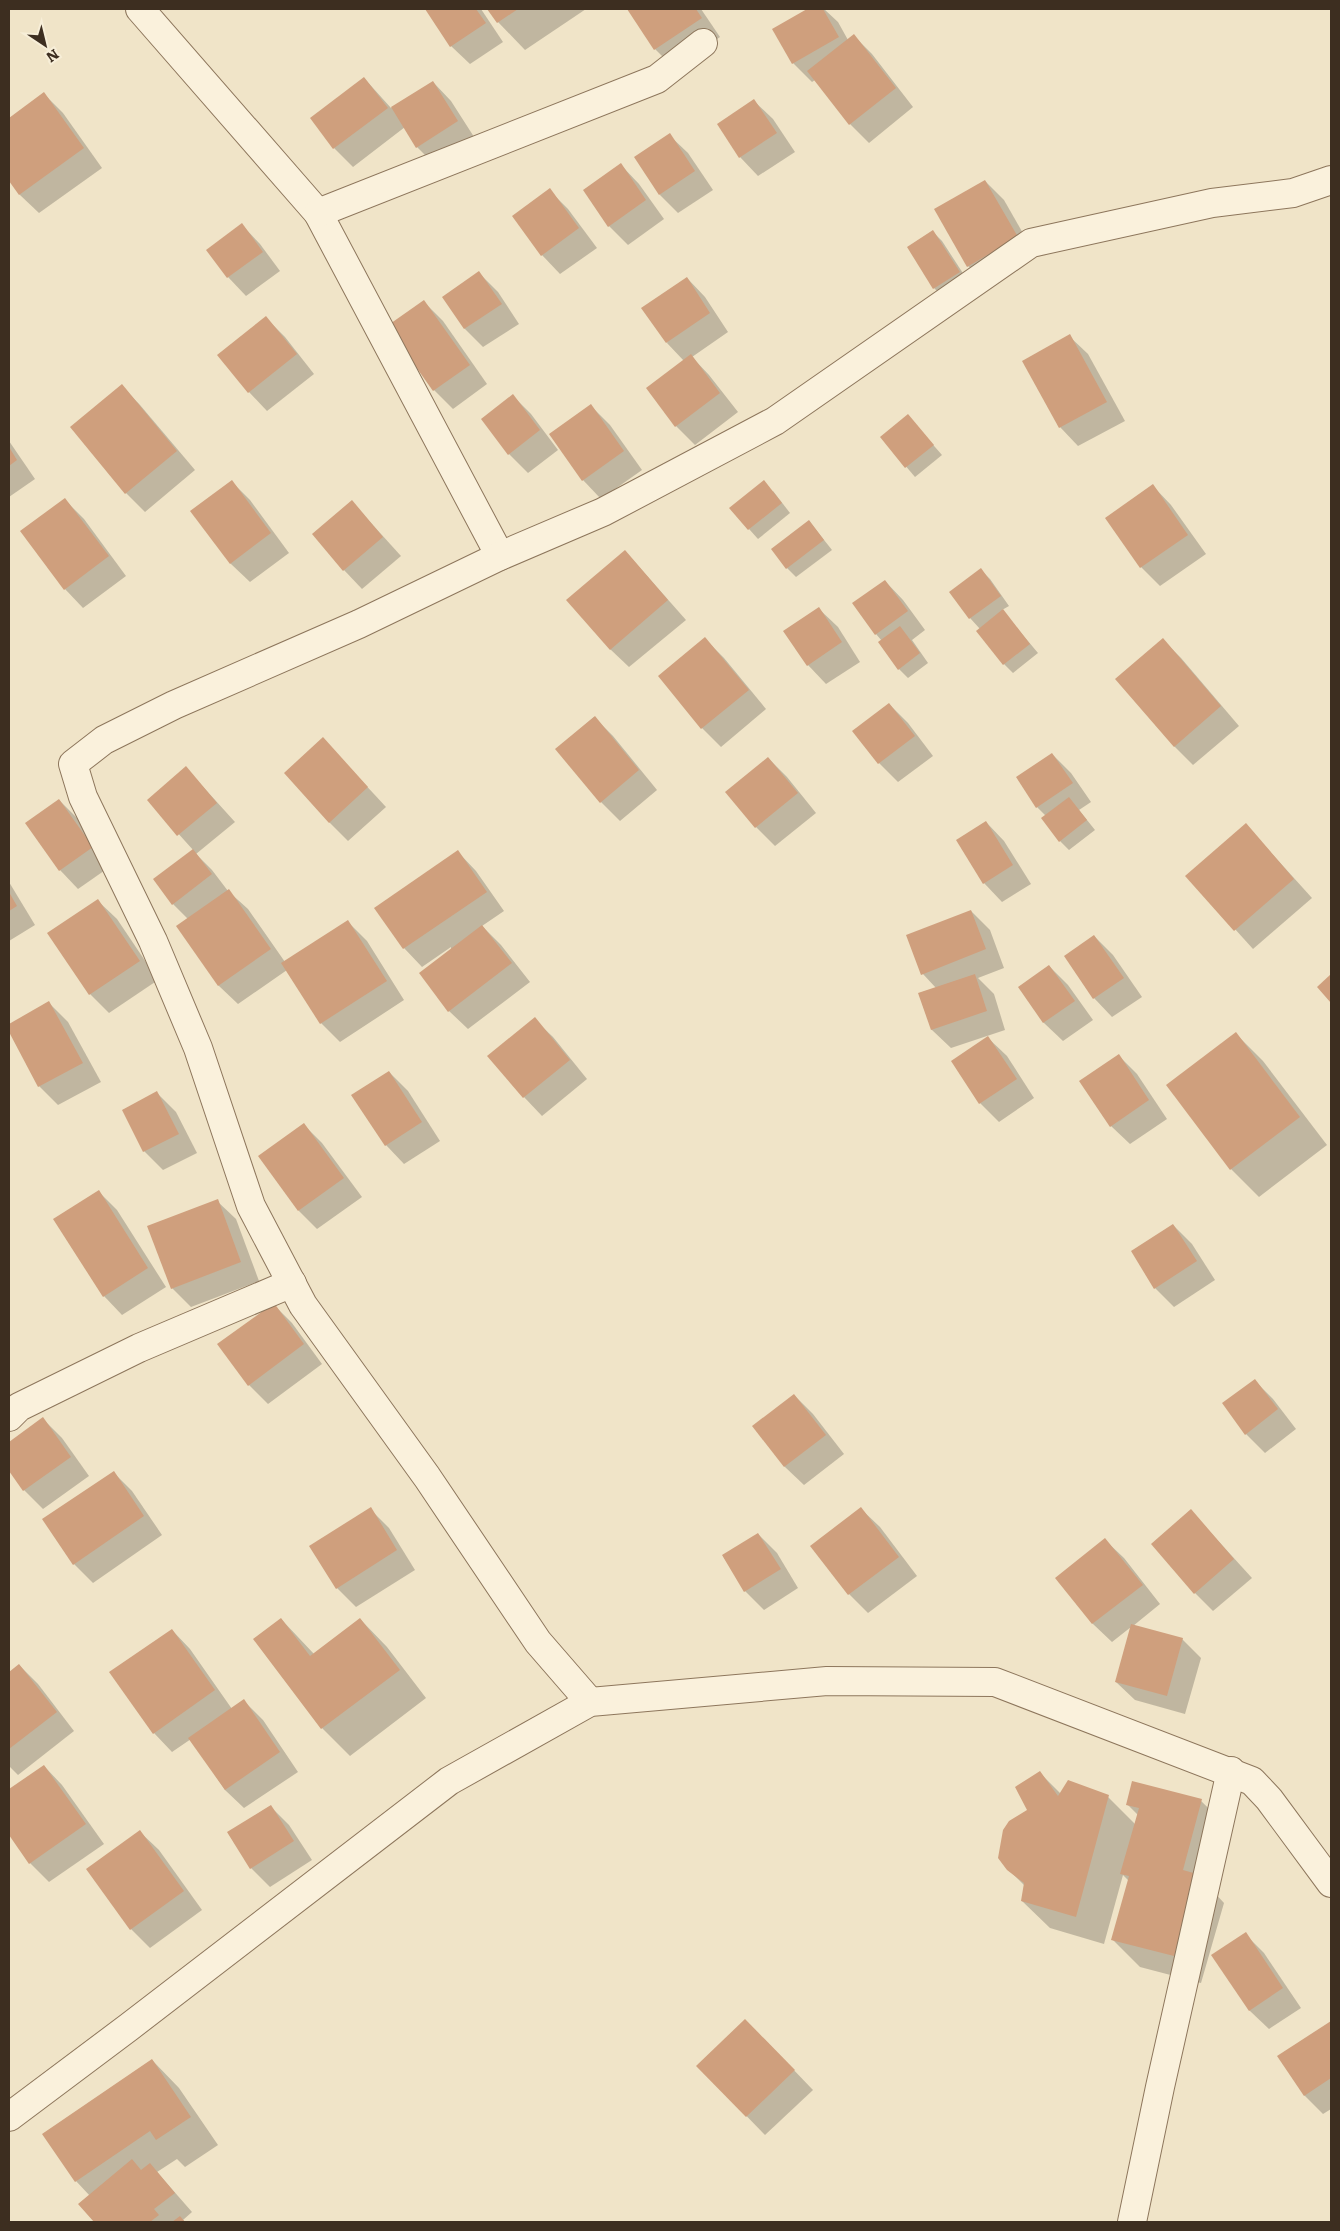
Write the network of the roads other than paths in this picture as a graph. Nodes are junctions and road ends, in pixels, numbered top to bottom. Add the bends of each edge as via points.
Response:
1 (140, 9) edge
2 (704, 43) dead end
3 (1331, 180) edge
4 (318, 213) junction
5 (500, 556) junction
6 (292, 1283) junction
7 (9, 1416) edge
8 (590, 1702) junction
9 (1231, 1772) junction
10 (1331, 1883) edge
11 (9, 2117) edge
12 (1132, 2222) edge

1 - 4 street
2 - 4 street via 657,79
3 - 5 street via 1293,193 1212,204 1031,243 775,420 604,512
4 - 5 street
5 - 6 street via 358,624 174,705 104,740 73,764 83,797 154,941 198,1048 251,1206
6 - 7 street via 139,1348 19,1407
6 - 8 street via 303,1305 427,1477 538,1642
8 - 9 street via 827,1681 995,1682
8 - 11 street via 448,1781
9 - 10 street via 1252,1781 1270,1799
9 - 12 street

